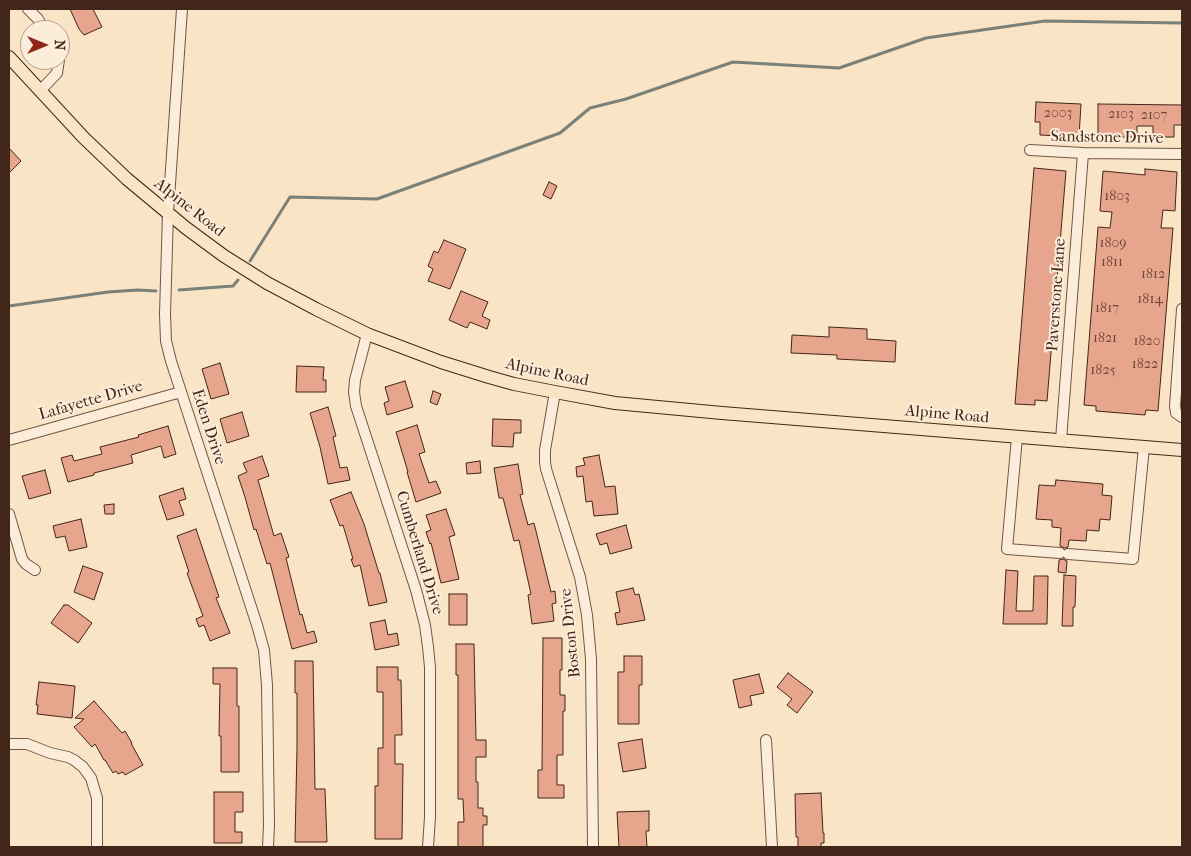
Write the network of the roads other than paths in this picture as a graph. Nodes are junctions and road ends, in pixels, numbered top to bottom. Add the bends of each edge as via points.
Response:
1 (182, 9) edge
2 (9, 57) edge
3 (57, 70) edge
4 (40, 91) junction
5 (1030, 150) dead end
6 (1083, 153) junction
7 (1182, 154) edge
8 (168, 214) junction
9 (1182, 309) edge
10 (367, 334) junction
11 (181, 392) junction
12 (555, 392) junction
13 (1182, 417) edge
14 (1017, 437) junction
15 (9, 440) edge
16 (1061, 440) junction
17 (1144, 447) junction
18 (1182, 450) edge
19 (9, 514) edge
20 (35, 570) dead end
21 (766, 740) dead end
22 (9, 744) edge
23 (97, 847) edge
24 (268, 847) edge
25 (428, 847) edge
26 (593, 847) edge
27 (772, 847) edge

1 - 8 street, Eden Drive
2 - 4 main road, Alpine Road
3 - 4 street
4 - 8 main road, Alpine Road via 113,166
5 - 6 street, Sandstone Drive
6 - 7 street, Sandstone Drive
6 - 16 street, Paverstone Lane
8 - 10 main road, Alpine Road via 253,275
8 - 11 street, Eden Drive via 165,332
9 - 13 street via 1175,406 1176,413
10 - 12 main road, Alpine Road via 488,377
10 - 25 street, Cumberland Drive via 355,380 356,406 416,590 428,647
11 - 15 street, Lafayette Drive
11 - 24 street, Eden Drive via 264,650
12 - 14 main road, Alpine Road via 615,403
12 - 26 street, Boston Drive via 545,462 580,576 587,615 591,659
14 - 16 main road, Alpine Road
14 - 17 street via 1007,549 1134,560
16 - 17 main road, Alpine Road
17 - 18 main road, Alpine Road
19 - 20 street via 22,559
21 - 27 street
22 - 23 street via 28,744 74,760 83,767 91,778 96,798

